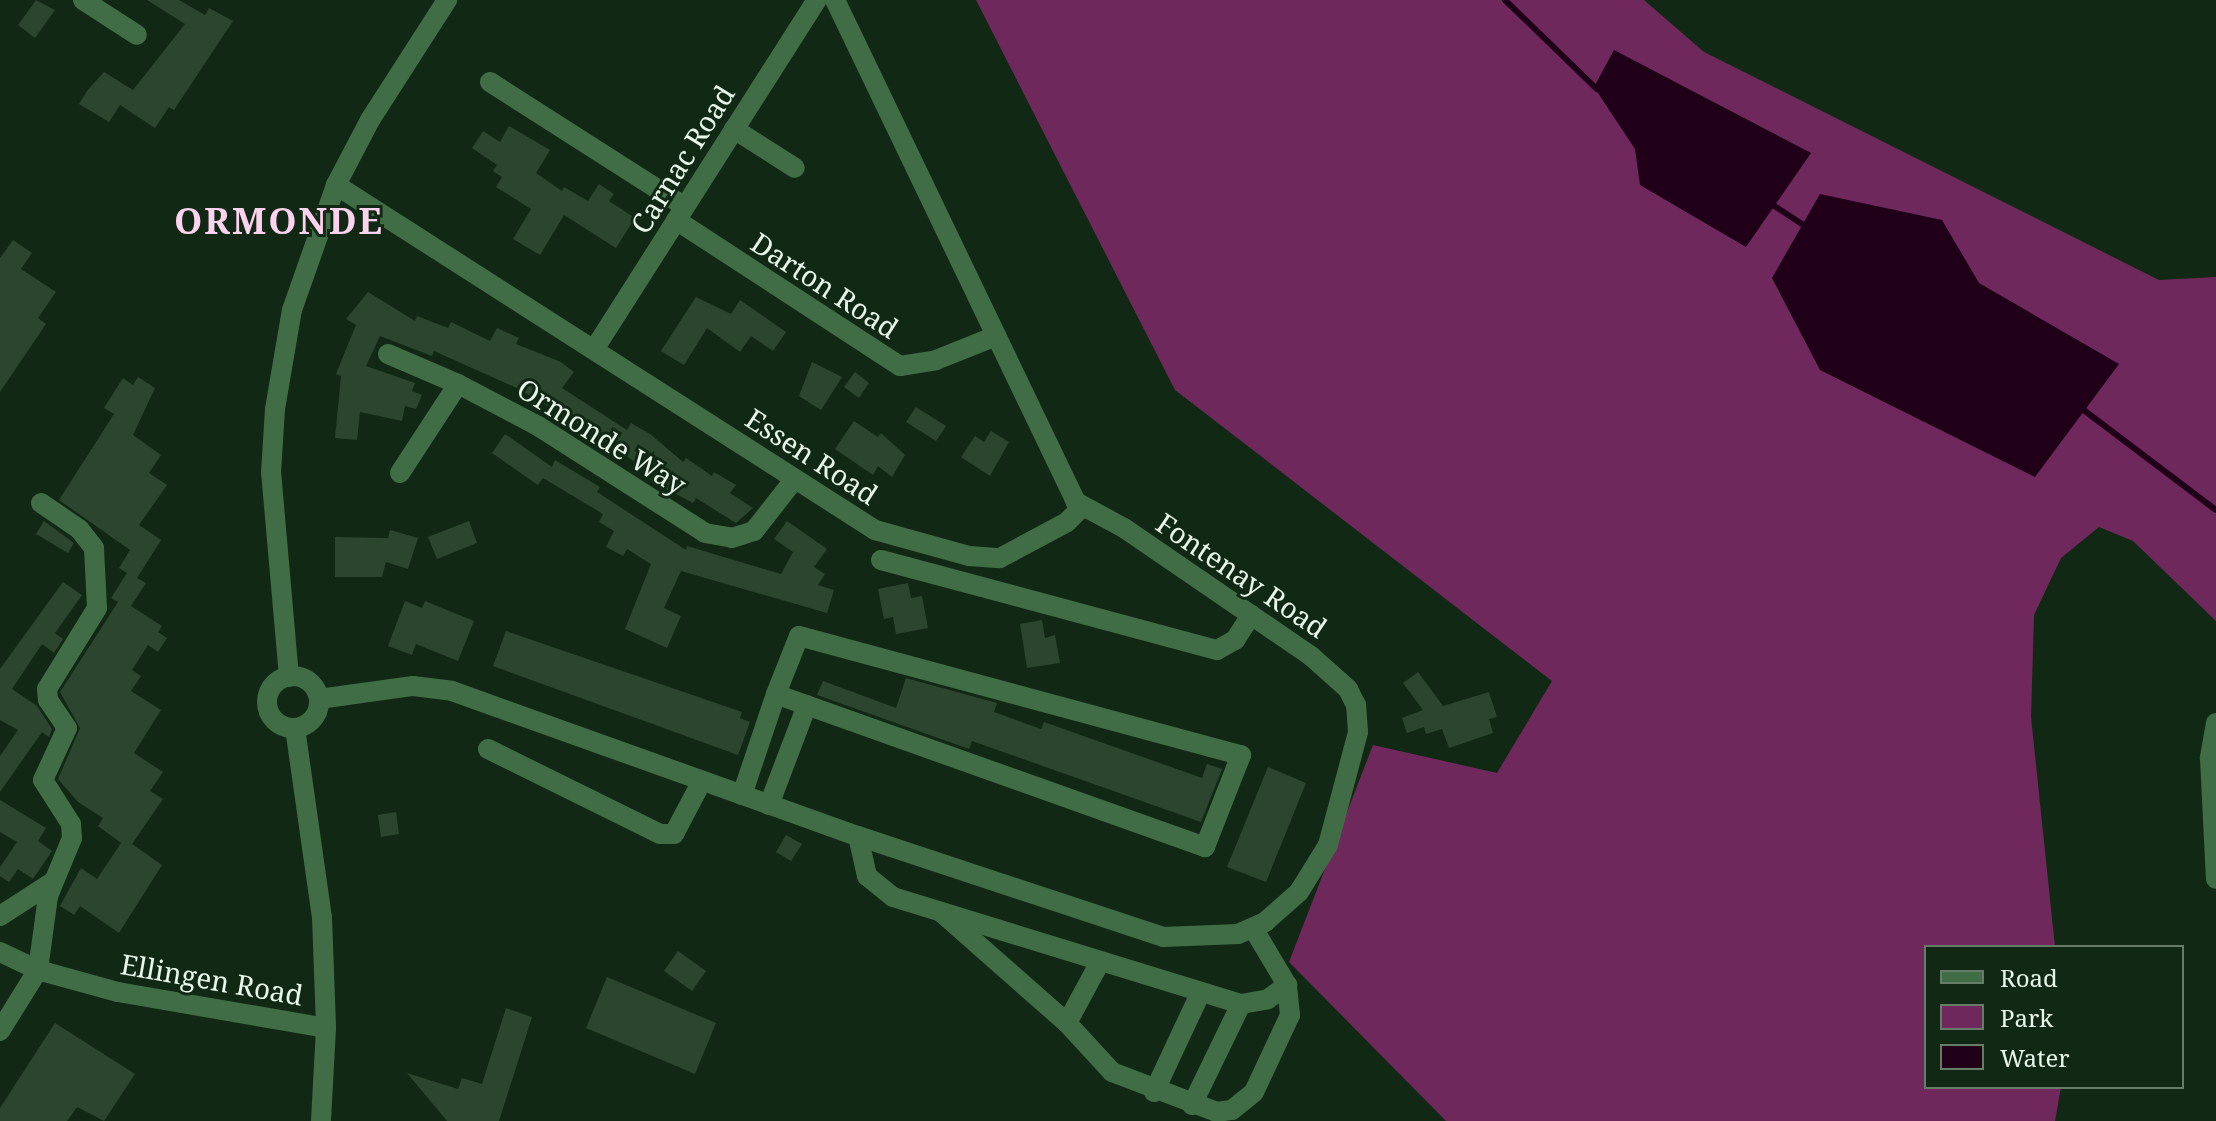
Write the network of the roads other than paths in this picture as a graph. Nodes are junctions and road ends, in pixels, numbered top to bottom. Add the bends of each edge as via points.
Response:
1 (83, 0) edge
2 (447, 0) edge
3 (817, 0) edge
4 (835, 0) edge
5 (137, 35) dead end
6 (490, 82) dead end
7 (734, 129) junction
8 (795, 168) dead end
9 (336, 185) junction
10 (680, 213) junction
11 (996, 336) junction
12 (595, 348) junction
13 (388, 354) dead end
14 (458, 384) junction
15 (400, 473) dead end
16 (794, 480) junction
17 (41, 503) dead end
18 (1082, 507) junction
19 (881, 560) dead end
20 (1251, 615) junction
21 (289, 677) junction
22 (776, 694) junction
23 (319, 699) junction
24 (807, 705) junction
25 (2216, 723) edge
26 (295, 728) junction
27 (488, 749) dead end
28 (702, 781) junction
29 (742, 795) junction
30 (769, 805) junction
31 (858, 836) junction
32 (2216, 879) edge
33 (51, 883) junction
34 (941, 912) junction
35 (0, 916) edge
36 (1253, 928) junction
37 (0, 952) edge
38 (1100, 962) junction
39 (38, 970) junction
40 (1287, 985) junction
41 (1200, 994) junction
42 (1241, 1004) junction
43 (1067, 1023) junction
44 (326, 1028) junction
45 (0, 1031) edge
46 (1154, 1092) junction
47 (1192, 1105) junction
48 (321, 1121) edge

1 - 5 street
2 - 9 street via 370,120
3 - 7 street, Carnac Road
4 - 11 street
6 - 10 street
7 - 8 street
7 - 10 street, Carnac Road
9 - 12 street, Essen Road
9 - 21 street via 292,310 275,409 275,541
10 - 11 street, Darton Road via 900,366 936,360
10 - 12 street, Carnac Road
11 - 18 street
12 - 16 street, Essen Road
13 - 14 street, Ormonde Way
14 - 15 street
14 - 16 street, Ormonde Way via 538,426 705,533 732,538 754,531
16 - 18 street, Essen Road via 875,530 969,556 1011,554 1067,522
17 - 33 street via 89,538 99,565 97,608 47,689 48,700 67,728 43,780 72,832
18 - 20 street, Fontenay Road via 1124,528
19 - 20 street via 1217,650 1235,640
20 - 36 street, Fontenay Road via 1332,671 1356,705 1358,732 1328,845 1285,908
21 - 23 street via 305,679
21 - 26 street via 269,692 268,710 279,723
22 - 24 street
22 - 24 street via 799,636 1241,755 1205,847
22 - 29 street
23 - 26 street via 316,715
23 - 28 street via 413,686 452,691
24 - 30 street
25 - 32 street via 2210,758
26 - 44 street via 322,917
27 - 28 street via 660,834 674,834
28 - 29 street
29 - 30 street
30 - 31 street
31 - 34 street via 867,876 877,886 893,897
31 - 36 street via 1163,937 1216,938
33 - 35 street
33 - 39 street
34 - 38 street
34 - 43 street
36 - 40 street
37 - 39 street, Ellingen Road
38 - 41 street
38 - 43 street
39 - 44 street, Ellingen Road via 129,994
39 - 45 street
40 - 42 street via 1268,999
40 - 47 street via 1290,1015 1254,1092 1232,1110
41 - 42 street
41 - 46 street
42 - 47 street
43 - 46 street via 1112,1072
44 - 48 street, Ellingen Road
46 - 47 street

